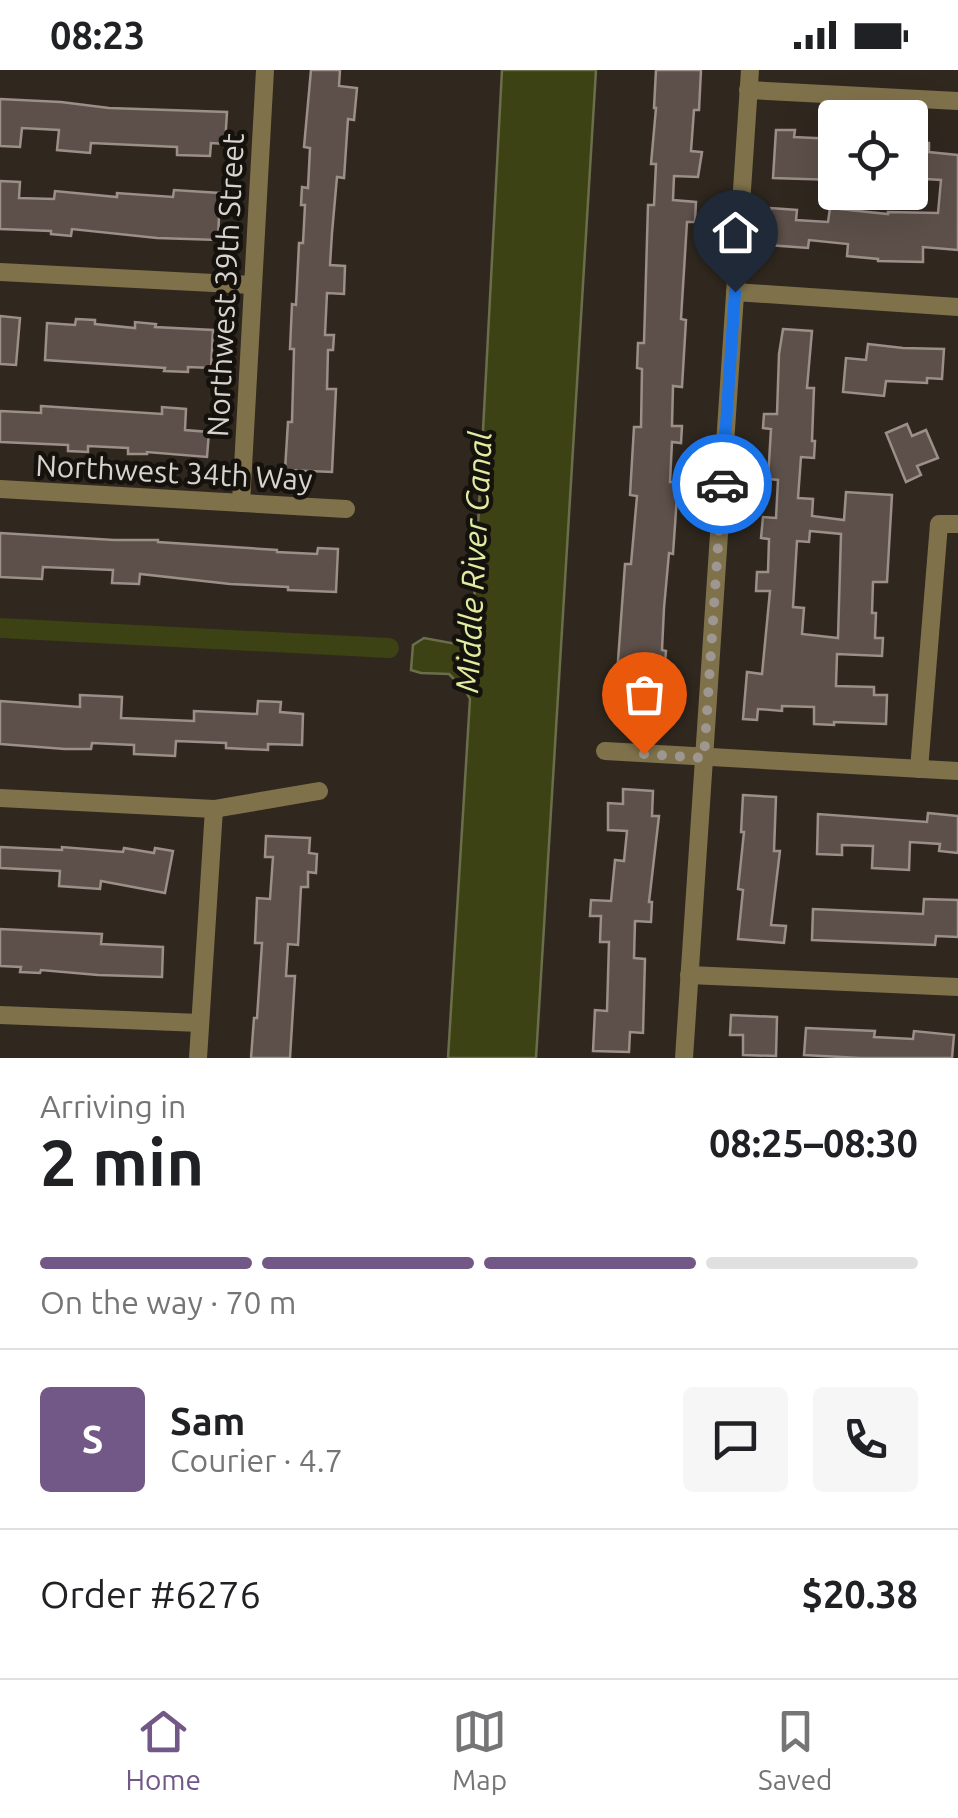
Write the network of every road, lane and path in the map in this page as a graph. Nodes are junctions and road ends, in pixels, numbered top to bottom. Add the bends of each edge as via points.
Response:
1 (265, 70) edge
2 (750, 70) edge
3 (748, 90) junction
4 (958, 102) edge
5 (0, 272) edge
6 (252, 285) junction
7 (735, 292) junction
8 (958, 307) edge
9 (0, 489) edge
10 (241, 502) junction
11 (346, 509) dead end
12 (949, 524) edge
13 (604, 751) dead end
14 (704, 758) junction
15 (919, 769) junction
16 (958, 771) edge
17 (319, 790) dead end
18 (0, 798) edge
19 (214, 809) junction
20 (689, 975) junction
21 (958, 987) edge
22 (0, 1016) edge
23 (200, 1023) junction
24 (198, 1058) edge
25 (684, 1058) edge

1 - 6 street, Northwest 39th Street
2 - 3 street
3 - 4 street
3 - 7 street
5 - 6 street
6 - 10 street, Northwest 39th Street
7 - 8 street
7 - 14 street
9 - 10 street, Northwest 34th Way
10 - 11 street, Northwest 34th Way
12 - 15 street
13 - 14 street
14 - 15 street
14 - 20 street
15 - 16 street
17 - 19 street
18 - 19 street
19 - 23 street
20 - 21 street
20 - 25 street
22 - 23 street
23 - 24 street

